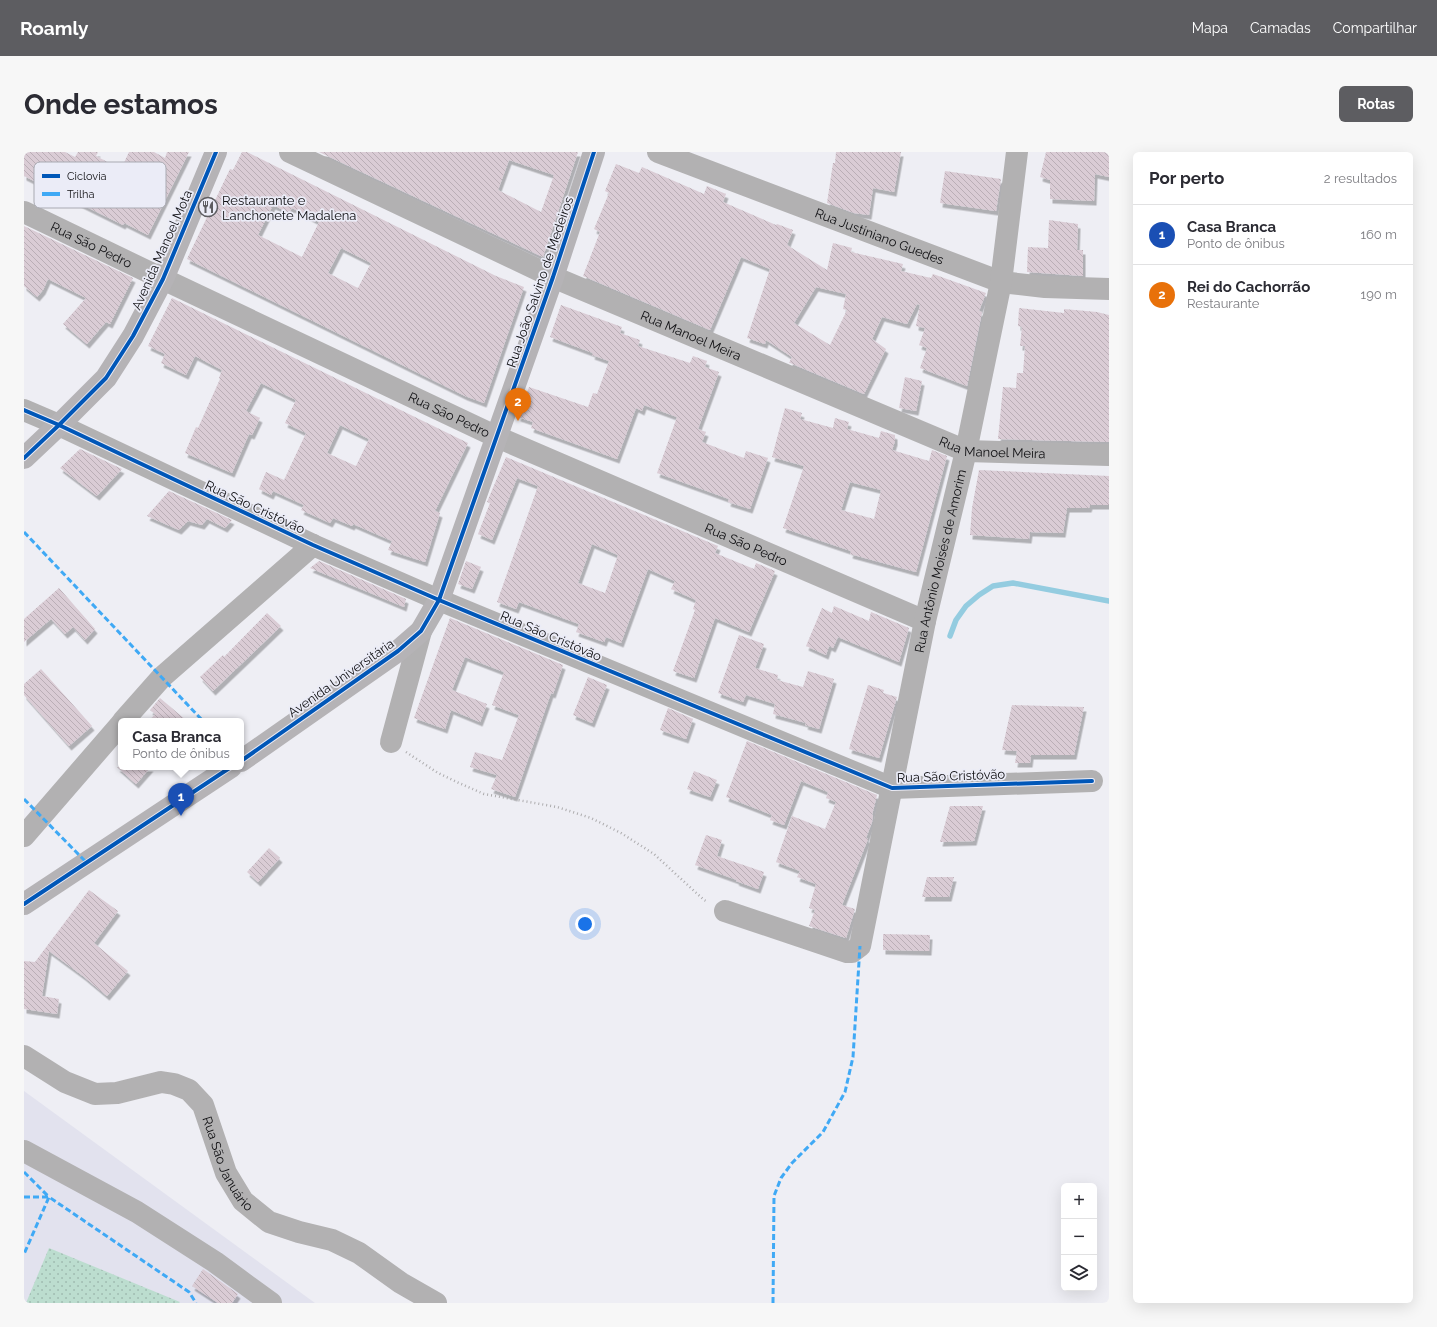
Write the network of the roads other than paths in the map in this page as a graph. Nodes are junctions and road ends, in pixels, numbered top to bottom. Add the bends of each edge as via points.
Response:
1 (216, 152) edge
2 (290, 152) edge
3 (594, 152) edge
4 (658, 152) edge
5 (1017, 152) edge
6 (24, 212) edge
7 (553, 277) junction
8 (163, 279) junction
9 (1001, 282) junction
10 (1109, 289) edge
11 (24, 410) edge
12 (59, 425) junction
13 (497, 437) junction
14 (966, 451) junction
15 (1109, 454) edge
16 (24, 458) edge
17 (313, 545) junction
18 (439, 600) junction
19 (925, 621) junction
20 (421, 630) junction
21 (126, 718) edge
22 (118, 727) edge
23 (391, 742) road end
24 (244, 759) edge
25 (226, 770) edge
26 (1092, 781) dead end
27 (892, 788) junction
28 (24, 836) edge
29 (24, 904) edge
30 (725, 911) road end
31 (24, 1056) edge
32 (24, 1151) edge
33 (271, 1303) edge
34 (436, 1303) edge

1 - 8 main road, Avenida Manoel Mota
2 - 7 street, Rua Manoel Meira
3 - 7 main road, Rua João Salvino de Medeiros
4 - 9 street, Rua Justiniano Guedes
5 - 9 street, Rua Antônio Moisés de Amorim
6 - 8 street, Rua São Pedro
7 - 13 main road, Rua João Salvino de Medeiros
7 - 14 street, Rua Manoel Meira
8 - 12 main road, Avenida Manoel Mota via 133,336 106,378
8 - 13 street, Rua São Pedro
9 - 10 street, Rua Justiniano Guedes via 1045,287
9 - 14 street, Rua Antônio Moisés de Amorim
11 - 12 street, Rua São Cristóvão
12 - 16 main road, Avenida Manoel Mota
12 - 17 street, Rua São Cristóvão
13 - 18 main road, Rua João Salvino de Medeiros
13 - 19 street, Rua São Pedro
14 - 15 street, Rua Manoel Meira
14 - 19 street, Rua Antônio Moisés de Amorim
17 - 18 street, Rua São Cristóvão
17 - 21 street via 162,677
18 - 20 main road, Avenida Universitária
18 - 27 street, Rua São Cristóvão
19 - 27 street, Rua Antônio Moisés de Amorim
20 - 23 street
20 - 24 main road, Avenida Universitária via 398,651
22 - 28 street
25 - 29 main road
26 - 27 street, Rua São Cristóvão
27 - 30 street, Rua Antônio Moisés de Amorim via 860,946 852,952
31 - 34 street, Rua São Januário via 65,1082 95,1094 117,1093 161,1082 189,1090 204,1105 226,1174 243,1201 269,1222 332,1240 359,1253 401,1283
32 - 33 street via 137,1212 215,1262

